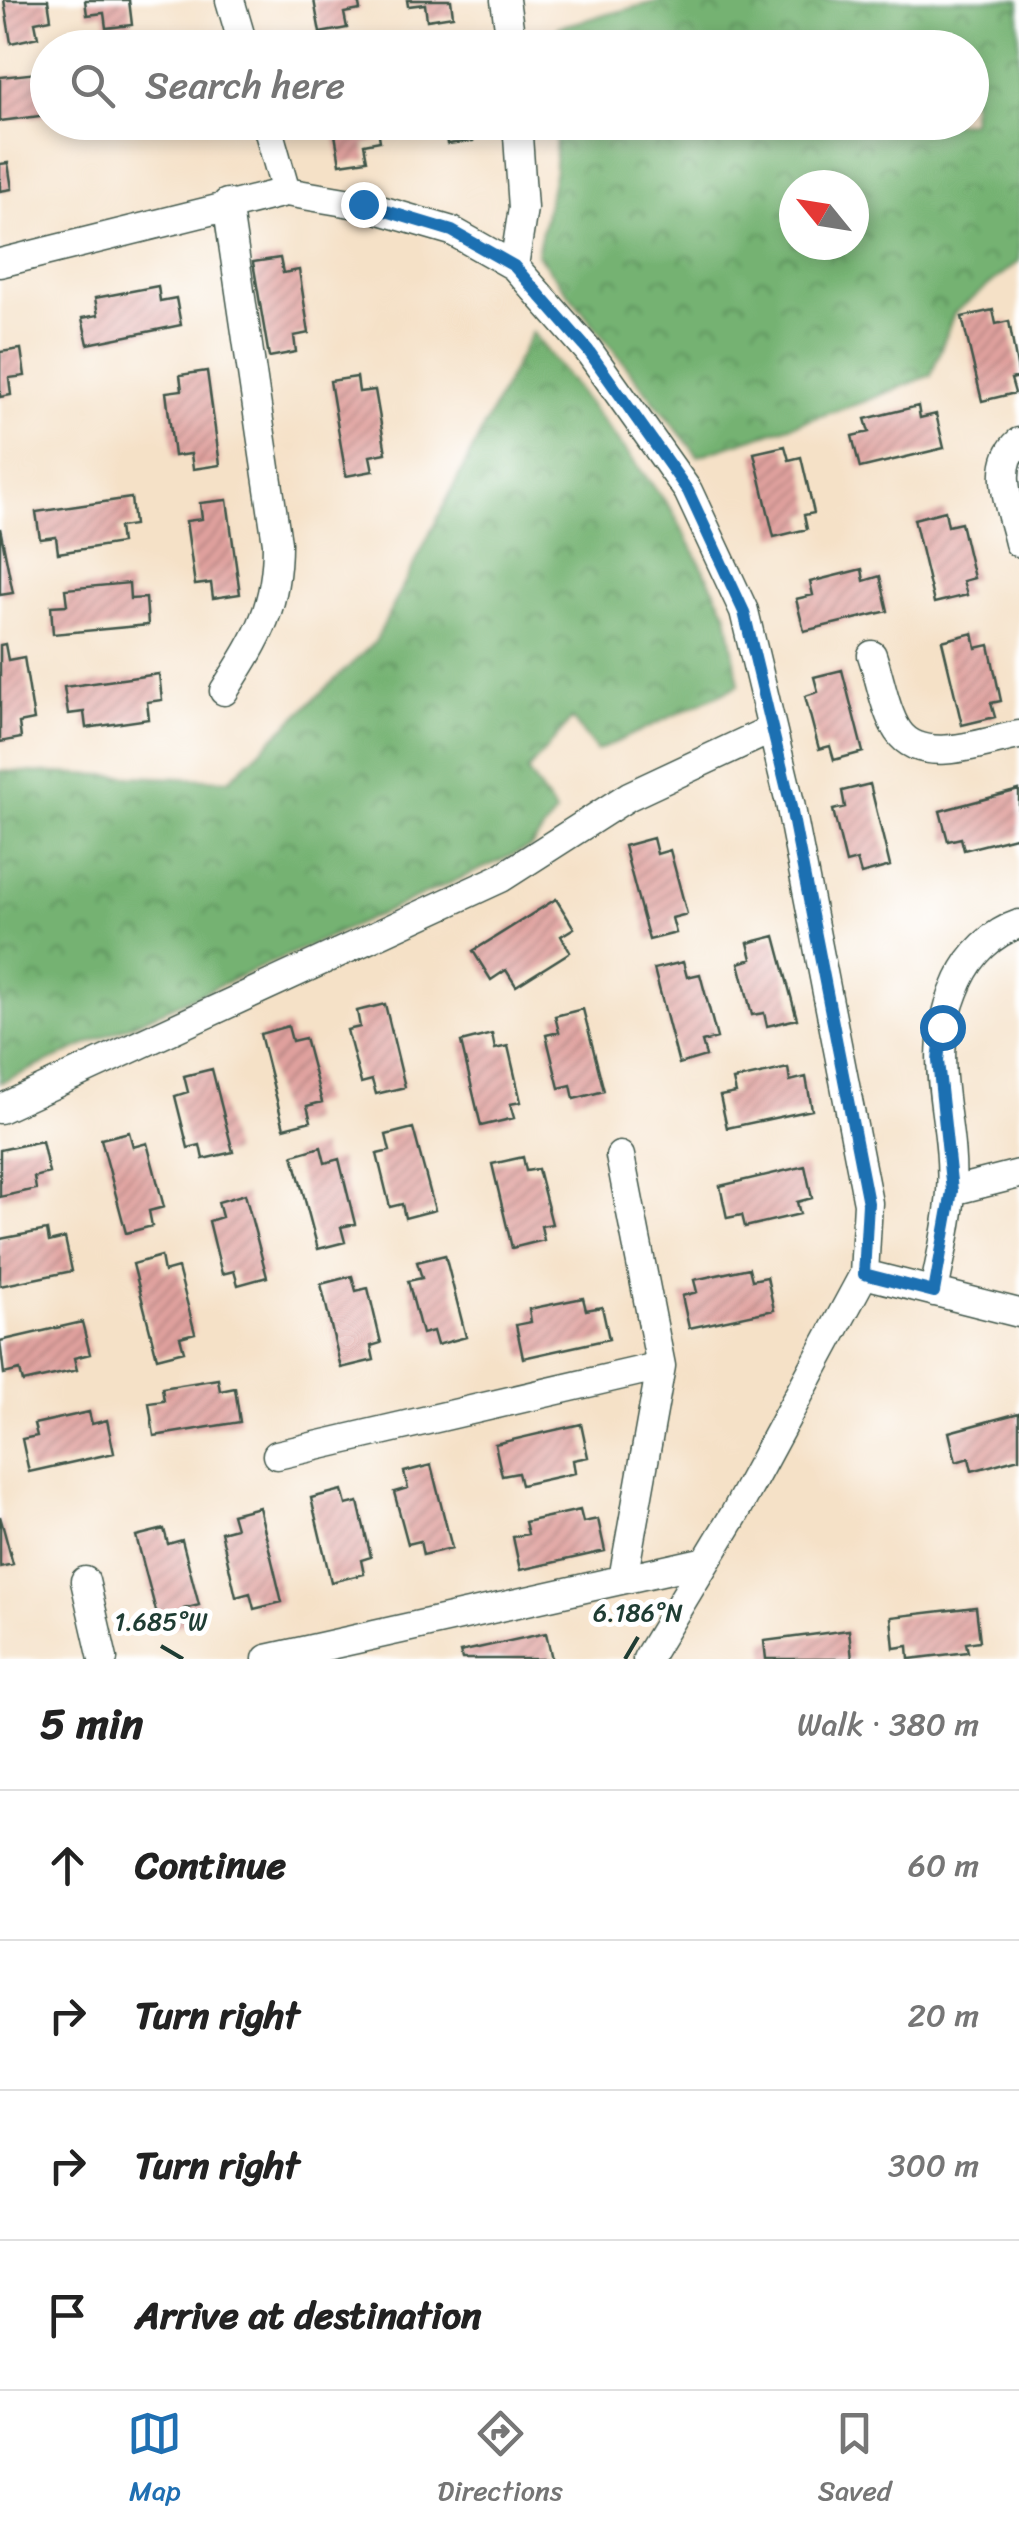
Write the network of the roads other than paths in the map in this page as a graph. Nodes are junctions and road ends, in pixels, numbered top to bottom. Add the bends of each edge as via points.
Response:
1 (230, 0) edge
2 (505, 0) edge
3 (239, 30) edge
4 (509, 30) edge
5 (271, 140) edge
6 (519, 140) edge
7 (286, 192) junction
8 (227, 203) junction
9 (0, 263) edge
10 (514, 266) junction
11 (1019, 442) edge
12 (1019, 543) edge
13 (872, 655) dead end
14 (224, 691) dead end
15 (772, 729) junction
16 (1019, 734) edge
17 (1019, 924) edge
18 (0, 1109) edge
19 (620, 1156) dead end
20 (1019, 1174) edge
21 (952, 1191) junction
22 (864, 1274) junction
23 (934, 1292) junction
24 (1019, 1313) edge
25 (662, 1366) junction
26 (277, 1455) dead end
27 (706, 1561) junction
28 (623, 1580) junction
29 (84, 1581) dead end
30 (103, 1659) edge
31 (267, 1659) edge
32 (648, 1659) edge

1 - 3 street
2 - 4 street
5 - 7 street
6 - 10 street via 523,208
7 - 8 street
7 - 10 street via 363,204 452,231
8 - 9 street
8 - 14 street via 277,543 277,584 265,627
10 - 15 street via 588,350 688,491 744,612
11 - 12 street via 1005,458 1004,472
13 - 16 street via 898,732 917,746 931,751
15 - 18 street via 629,796 502,878
15 - 22 street via 868,1203
17 - 21 street via 967,961 942,1027 938,1061
19 - 25 street
20 - 21 street
21 - 23 street
22 - 23 street
22 - 27 street
23 - 24 street
25 - 26 street
25 - 28 street
27 - 28 street
27 - 32 street
28 - 31 street
29 - 30 street

